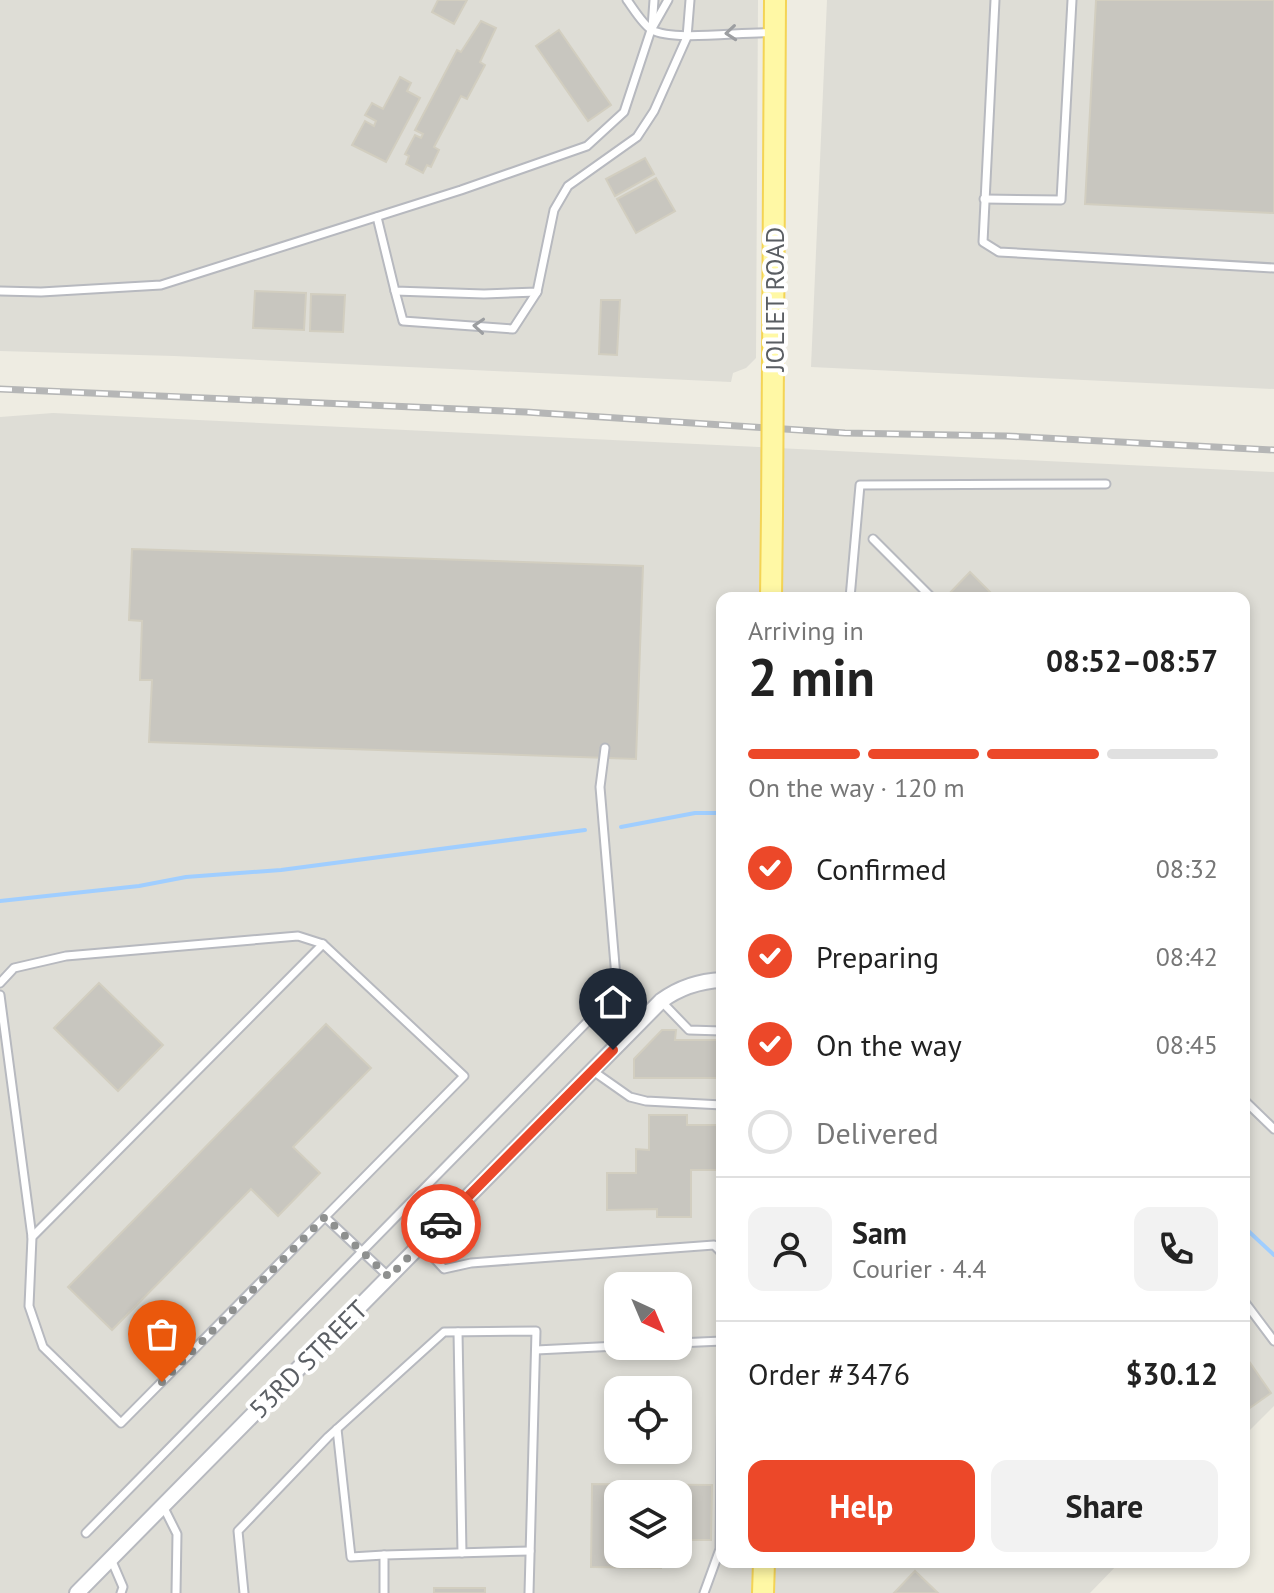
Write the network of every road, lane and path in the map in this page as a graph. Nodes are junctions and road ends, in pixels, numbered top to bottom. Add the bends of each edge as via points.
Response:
1 (654, 0) edge
2 (668, 0) edge
3 (690, 0) edge
4 (775, 0) edge
5 (995, 0) edge
6 (1072, 0) edge
7 (628, 1) edge
8 (651, 30) junction
9 (776, 33) junction
10 (687, 37) junction
11 (984, 199) junction
12 (377, 217) junction
13 (1274, 268) edge
14 (0, 291) edge
15 (395, 291) junction
16 (537, 292) junction
17 (1106, 484) dead end
18 (873, 539) dead end
19 (771, 592) edge
20 (851, 592) edge
21 (926, 592) edge
22 (605, 748) dead end
23 (323, 944) junction
24 (716, 980) edge
25 (0, 983) edge
26 (0, 995) edge
27 (661, 1001) junction
28 (593, 1016) dead end
29 (633, 1029) junction
30 (716, 1031) edge
31 (592, 1071) junction
32 (716, 1105) edge
33 (1250, 1106) edge
34 (1274, 1129) edge
35 (325, 1217) junction
36 (32, 1237) junction
37 (421, 1244) junction
38 (716, 1247) edge
39 (363, 1252) junction
40 (389, 1277) junction
41 (1250, 1309) edge
42 (458, 1332) junction
43 (716, 1341) edge
44 (1274, 1341) edge
45 (692, 1342) edge
46 (604, 1347) edge
47 (536, 1350) junction
48 (337, 1429) junction
49 (163, 1506) junction
50 (86, 1533) dead end
51 (530, 1551) junction
52 (462, 1553) junction
53 (384, 1555) junction
54 (111, 1559) junction
55 (716, 1560) edge
56 (764, 1568) edge
57 (77, 1593) edge
58 (121, 1593) edge
59 (176, 1593) edge
60 (244, 1593) edge
61 (384, 1593) edge
62 (529, 1593) edge
63 (704, 1593) edge
64 (763, 1593) edge

1 - 8 lane
2 - 8 lane
3 - 10 lane
4 - 9 main road, JOLIET ROAD
5 - 11 lane
6 - 11 lane via 1061,200
7 - 8 lane
8 - 10 lane
8 - 12 lane via 624,112 587,146
9 -> 10 lane
9 - 19 main road, JOLIET ROAD, bridge
10 - 16 lane via 637,137 568,186 554,210
11 - 13 lane via 983,242 999,252
12 - 14 lane via 161,285
12 - 15 lane
15 - 16 lane
16 -> 15 lane via 513,329 403,321
17 - 20 lane via 860,485
18 - 21 lane
22 - 29 lane via 600,787 617,989
23 - 25 lane via 298,936 66,956 14,968
23 - 35 lane via 464,1076
23 - 36 lane
24 - 27 street, 53RD STREET via 687,986
26 - 36 lane
27 - 29 street, 53RD STREET
27 - 30 lane via 689,1030
28 - 39 lane
29 - 31 street, 53RD STREET
31 - 32 lane via 630,1097
31 - 37 street, 53RD STREET
33 - 34 lane
35 - 36 lane via 121,1423 43,1347 29,1306
35 - 39 lane
37 - 38 lane via 444,1269
37 - 40 street, 53RD STREET
39 - 40 lane
39 - 50 lane
40 - 49 street, 53RD STREET
41 - 44 lane
42 - 47 lane via 536,1331
42 - 48 lane via 444,1332
42 - 52 lane
43 - 45 lane
46 - 47 lane
47 - 51 lane
48 - 53 lane via 351,1557
48 - 60 lane via 238,1531
49 - 54 street, 53RD STREET
49 - 59 lane via 177,1534
51 - 52 lane
51 - 62 lane
52 - 53 lane
53 - 61 lane
54 - 57 street, 53RD STREET
54 - 58 lane
55 - 63 lane
56 - 64 main road

